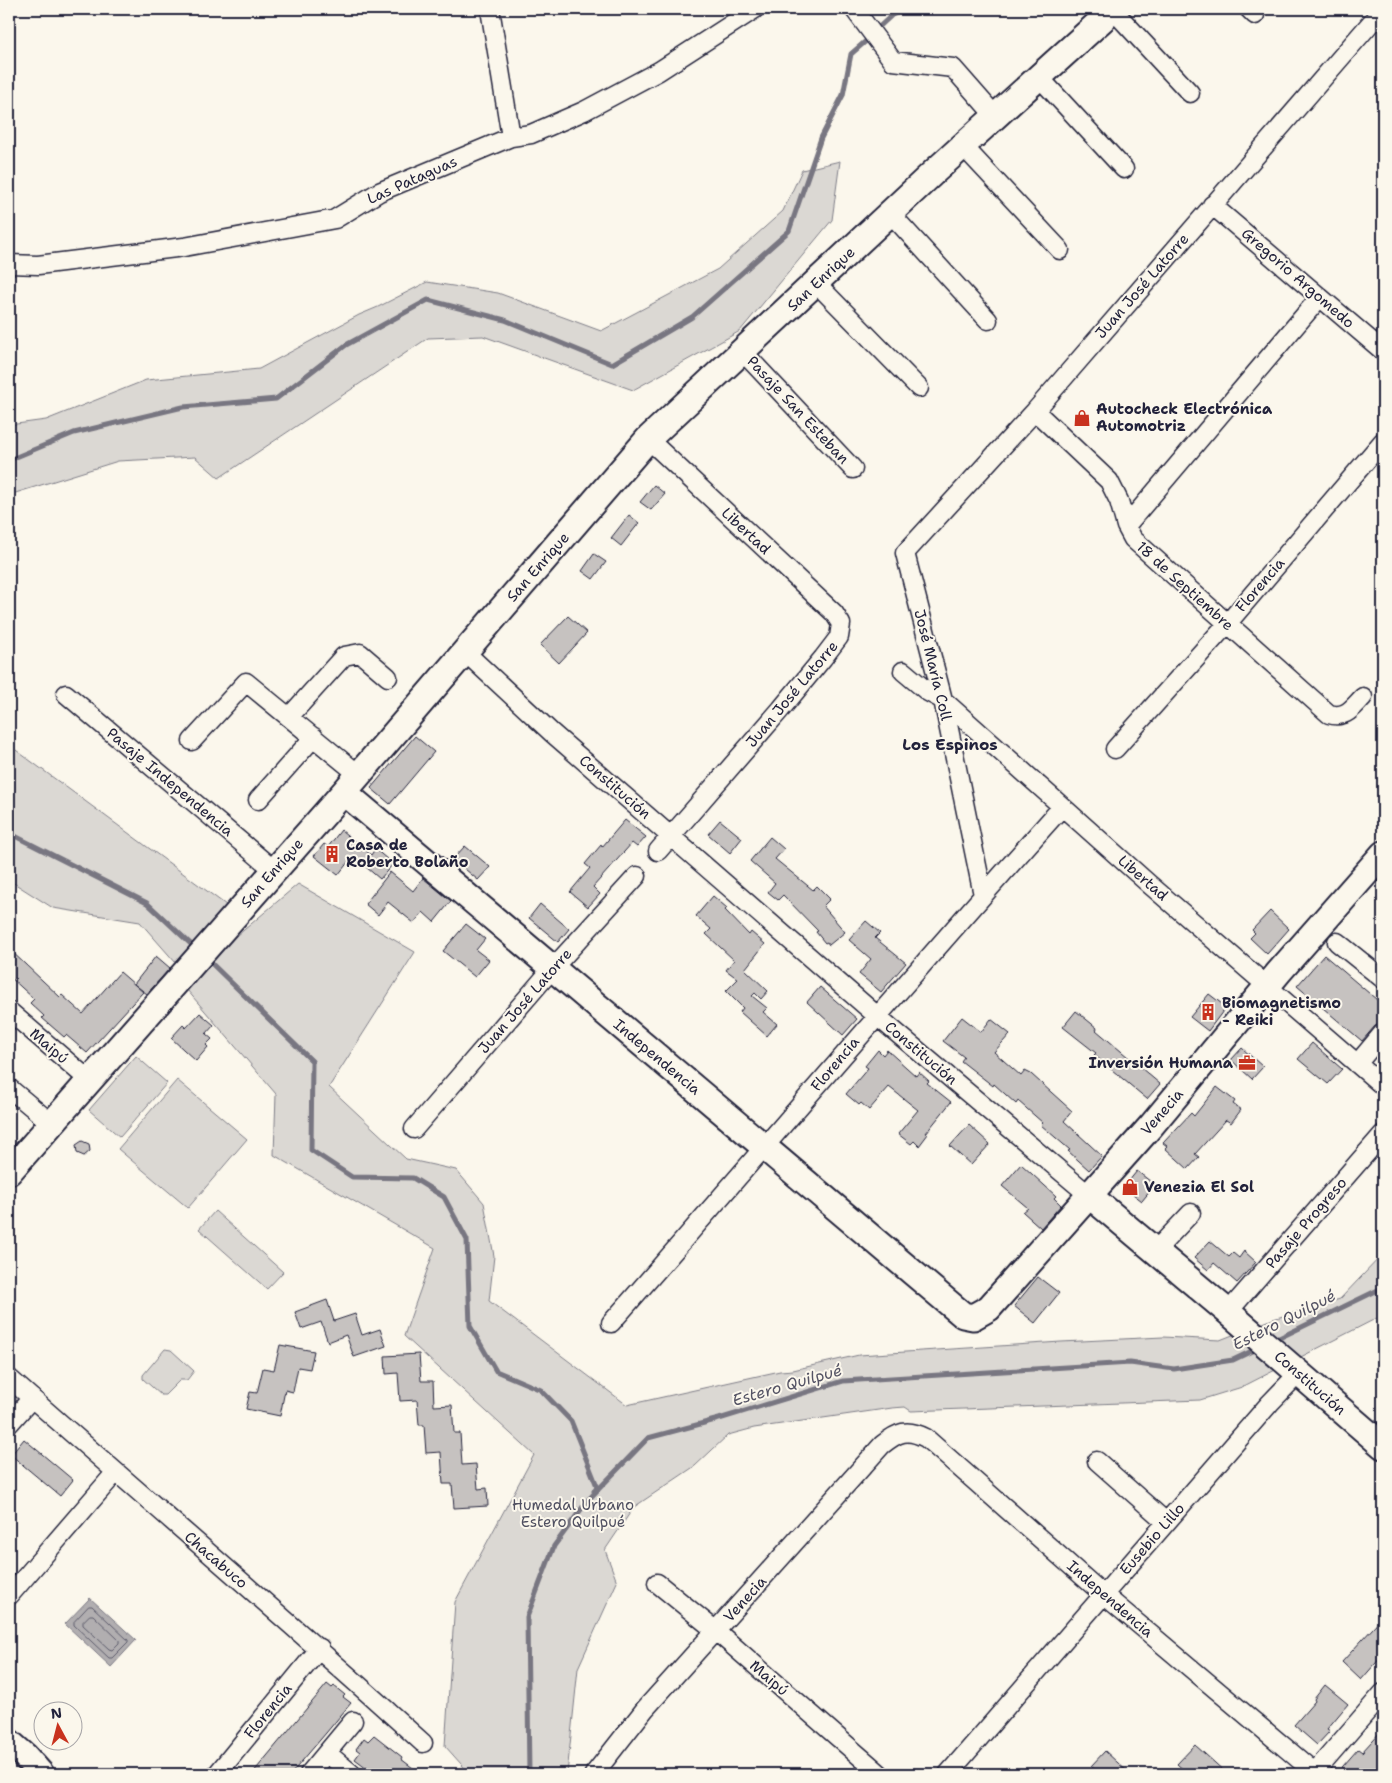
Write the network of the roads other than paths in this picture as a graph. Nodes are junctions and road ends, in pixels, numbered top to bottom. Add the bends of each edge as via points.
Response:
1 (490, 9) edge
2 (755, 9) edge
3 (854, 9) edge
4 (1113, 9) edge
5 (1377, 18) edge
6 (1039, 77) junction
7 (1190, 93) dead end
8 (996, 117) junction
9 (511, 137) junction
10 (963, 146) junction
11 (1124, 169) dead end
12 (1212, 205) junction
13 (891, 214) junction
14 (1060, 250) dead end
15 (9, 264) edge
16 (816, 283) junction
17 (1320, 297) junction
18 (988, 320) dead end
19 (1383, 351) edge
20 (743, 352) junction
21 (919, 388) dead end
22 (1035, 411) junction
23 (648, 439) junction
24 (1383, 441) edge
25 (853, 469) dead end
26 (1126, 526) junction
27 (905, 552) joint
28 (841, 624) joint
29 (1227, 624) junction
30 (465, 652) junction
31 (903, 671) dead end
32 (388, 677) dead end
33 (66, 694) dead end
34 (1363, 696) dead end
35 (942, 700) junction
36 (289, 717) junction
37 (314, 737) junction
38 (192, 740) dead end
39 (1115, 749) dead end
40 (351, 783) junction
41 (258, 800) dead end
42 (1062, 807) junction
43 (671, 835) junction
44 (658, 851) dead end
45 (1383, 854) edge
46 (274, 870) junction
47 (637, 876) dead end
48 (983, 895) junction
49 (1337, 942) dead end
50 (552, 969) junction
51 (1383, 979) edge
52 (1268, 987) junction
53 (9, 1011) edge
54 (877, 1015) junction
55 (1383, 1033) edge
56 (1357, 1064) junction
57 (90, 1081) junction
58 (1383, 1086) edge
59 (9, 1088) edge
60 (52, 1123) junction
61 (414, 1129) dead end
62 (1383, 1134) edge
63 (764, 1148) junction
64 (9, 1172) edge
65 (1090, 1196) junction
66 (1191, 1213) dead end
67 (1155, 1251) junction
68 (1228, 1312) junction
69 (973, 1317) joint
70 (611, 1323) dead end
71 (1294, 1370) junction
72 (9, 1378) edge
73 (32, 1398) junction
74 (9, 1424) edge
75 (904, 1432) joint
76 (1383, 1446) edge
77 (1097, 1461) dead end
78 (116, 1472) junction
79 (1166, 1522) junction
80 (657, 1583) dead end
81 (1104, 1594) junction
82 (9, 1596) edge
83 (716, 1632) junction
84 (320, 1648) junction
85 (1383, 1692) edge
86 (353, 1722) dead end
87 (9, 1742) edge
88 (424, 1743) dead end
89 (327, 1753) junction
90 (1314, 1773) edge
91 (41, 1774) edge
92 (217, 1774) edge
93 (309, 1774) edge
94 (352, 1774) edge
95 (594, 1774) edge
96 (880, 1774) edge
97 (948, 1774) edge

1 - 9 street
2 - 9 street, Las Pataguas via 642,80 575,115 531,134
3 - 8 street via 893,61 953,68
4 - 6 street, San Enrique
4 - 7 street
5 - 12 street, Juan José Latorre
6 - 8 street, San Enrique
6 - 11 street
8 - 10 street, San Enrique
9 - 15 street, Las Pataguas via 379,192 335,218 184,247 38,265
10 - 13 street, San Enrique
10 - 14 street
12 - 17 street, Gregorio Argomedo
12 - 22 street, Juan José Latorre
13 - 16 street, San Enrique
13 - 18 street
16 - 20 street, San Enrique
16 - 21 street
17 - 19 street, Gregorio Argomedo
17 - 26 street
20 - 23 street, San Enrique
20 - 25 street, Pasaje San Esteban
22 - 26 street, 18 de Septiembre via 1109,481
22 - 27 street, Juan José Latorre
23 - 28 street, Libertad via 834,613
23 - 30 street, San Enrique
24 - 29 street, Florencia
26 - 29 street, 18 de Septiembre via 1133,538
27 - 35 street, José María Coll
28 - 43 street, Juan José Latorre via 839,637 823,658
29 - 34 street, 18 de Septiembre via 1329,714 1338,717 1348,712
29 - 39 street, Florencia
30 - 40 street, San Enrique
30 - 43 street, Constitución via 552,733
31 - 35 street, Libertad
32 - 36 street via 360,653 344,656
33 - 46 street, Pasaje Independencia
35 - 42 street, Libertad
35 - 48 street, José María Coll
36 - 37 street
36 - 38 street via 246,682
37 - 40 street
37 - 41 street
40 - 46 street, San Enrique
40 - 50 street, Independencia
42 - 48 street, Florencia
42 - 52 street, Libertad
43 - 44 street, Juan José Latorre
43 - 54 street, Constitución
45 - 52 street, Venecia
46 - 57 street, San Enrique
47 - 50 street, Juan José Latorre
48 - 54 street, Florencia
49 - 51 street
50 - 61 street, Juan José Latorre
50 - 63 street, Independencia
52 - 56 street, Libertad
52 - 65 street, Venecia
53 - 57 street, Maipú
54 - 63 street, Florencia
54 - 65 street, Constitución
55 - 56 street
56 - 58 street, Libertad
57 - 60 street, San Enrique
59 - 60 street
60 - 64 street, San Enrique
62 - 68 street, Pasaje Progreso
63 - 69 street, Independencia via 963,1316
63 - 70 street, Florencia
65 - 67 street, Constitución
65 - 69 street, Venecia via 989,1308
66 - 67 street
67 - 68 street, Constitución
68 - 71 street, Constitución
71 - 76 street, Constitución
71 - 79 street, Eusebio Lillo via 1270,1403
72 - 73 street, Chacabuco
73 - 74 street
73 - 78 street, Chacabuco
75 - 81 street, Independencia via 926,1438
75 - 83 street, Venecia via 882,1445
77 - 79 street
78 - 82 street
78 - 84 street, Chacabuco
79 - 81 street, Eusebio Lillo
80 - 83 street, Maipú
81 - 90 street, Independencia
81 - 97 street, Eusebio Lillo
83 - 95 street, Venecia via 645,1709
83 - 96 street, Maipú
84 - 88 street, Chacabuco
84 - 92 street, Florencia
85 - 90 street
86 - 89 street
87 - 91 street
89 - 93 street
89 - 94 street

